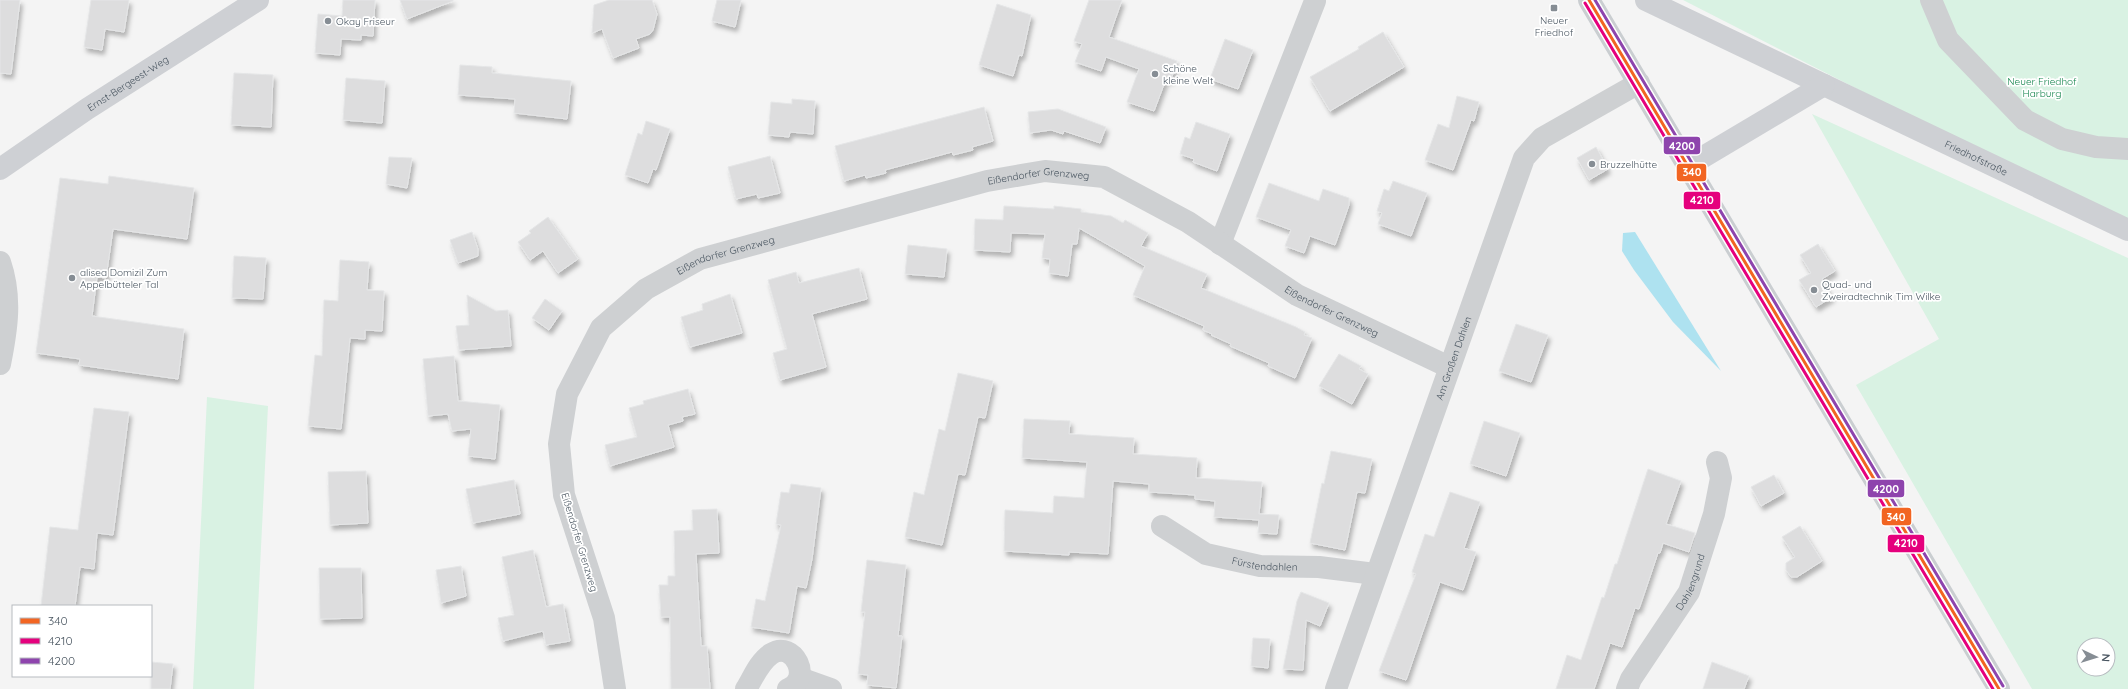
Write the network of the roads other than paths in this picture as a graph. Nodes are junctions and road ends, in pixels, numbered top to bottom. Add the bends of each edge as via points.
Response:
1 (258, 0) edge
2 (1589, 0) edge
3 (1646, 0) edge
4 (1931, 0) edge
5 (1315, 1) edge
6 (1639, 83) junction
7 (1824, 85) junction
8 (2128, 149) edge
9 (1688, 166) junction
10 (0, 169) edge
11 (2128, 230) edge
12 (1220, 244) junction
13 (0, 262) edge
14 (0, 364) edge
15 (1449, 367) junction
16 (1717, 462) dead end
17 (1162, 526) dead end
18 (1375, 574) junction
19 (794, 684) edge
20 (615, 689) edge
21 (746, 689) edge
22 (830, 689) edge
23 (1336, 689) edge
24 (1626, 689) edge
25 (1999, 689) edge

1 - 10 street, Ernst-Bergeest-Weg via 87,109
2 - 6 main road
3 - 7 street, Friedhofstraße
4 - 8 street via 1948,40 2025,120 2062,139 2096,147
5 - 12 street
6 - 9 main road
6 - 15 street, Am Großen Dahlen via 1542,138 1524,158
7 - 9 street
7 - 11 street, Friedhofstraße
9 - 25 main road
12 - 15 street, Eißendorfer Grenzweg via 1297,295
12 - 20 street, Eißendorfer Grenzweg via 1188,222 1104,177 1045,171 987,181 700,259 646,289 601,328 567,394 559,444 564,495 604,618
13 - 14 street via 6,280 9,310
15 - 18 street, Am Großen Dahlen
16 - 24 street, Dahlengrund via 1721,478 1714,514 1689,592
17 - 18 street, Fürstendahlen via 1206,554 1260,566 1318,567
18 - 23 street, Am Großen Dahlen
19 - 21 street via 797,660 792,654 784,651 772,653 763,661
19 - 22 street

